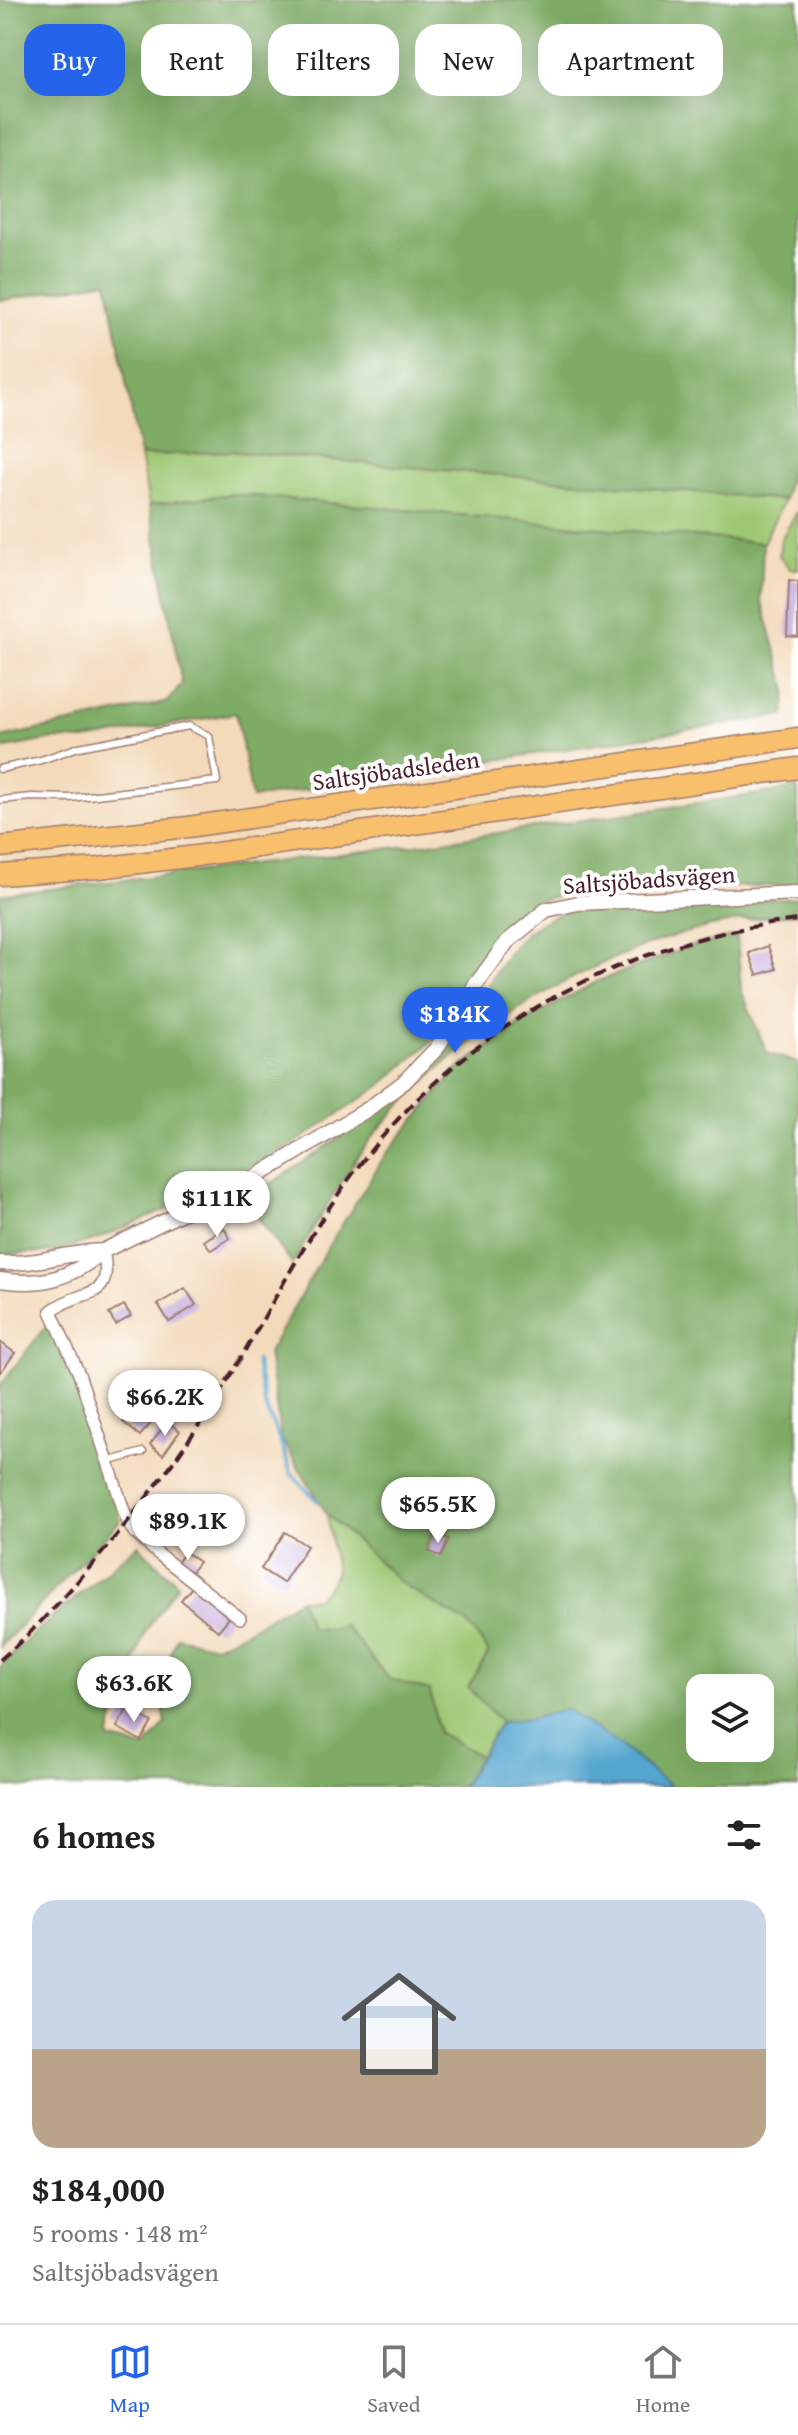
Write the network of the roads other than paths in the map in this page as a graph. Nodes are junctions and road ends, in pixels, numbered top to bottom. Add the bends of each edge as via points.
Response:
1 (798, 738) edge
2 (798, 768) edge
3 (0, 769) edge
4 (0, 800) edge
5 (0, 847) edge
6 (0, 875) edge
7 (798, 893) edge
8 (103, 1251) junction
9 (0, 1263) edge
10 (0, 1280) edge
11 (143, 1452) dead end
12 (107, 1462) junction
13 (240, 1618) dead end

1 - 5 highway, Saltsjöbadsleden via 188,827
2 - 6 highway via 196,856
3 - 4 lane via 189,726 209,736 217,781 70,798
7 - 8 street, Saltsjöbadsvägen via 578,903 546,910 507,942 437,1048 404,1082 256,1177
8 - 9 street, Saltsjöbadsvägen
8 - 10 street, Saltsjöbadsvägen via 83,1268 52,1279
8 - 12 street via 108,1272 104,1283 51,1311 79,1374
11 - 12 lane
12 - 13 street via 135,1533

